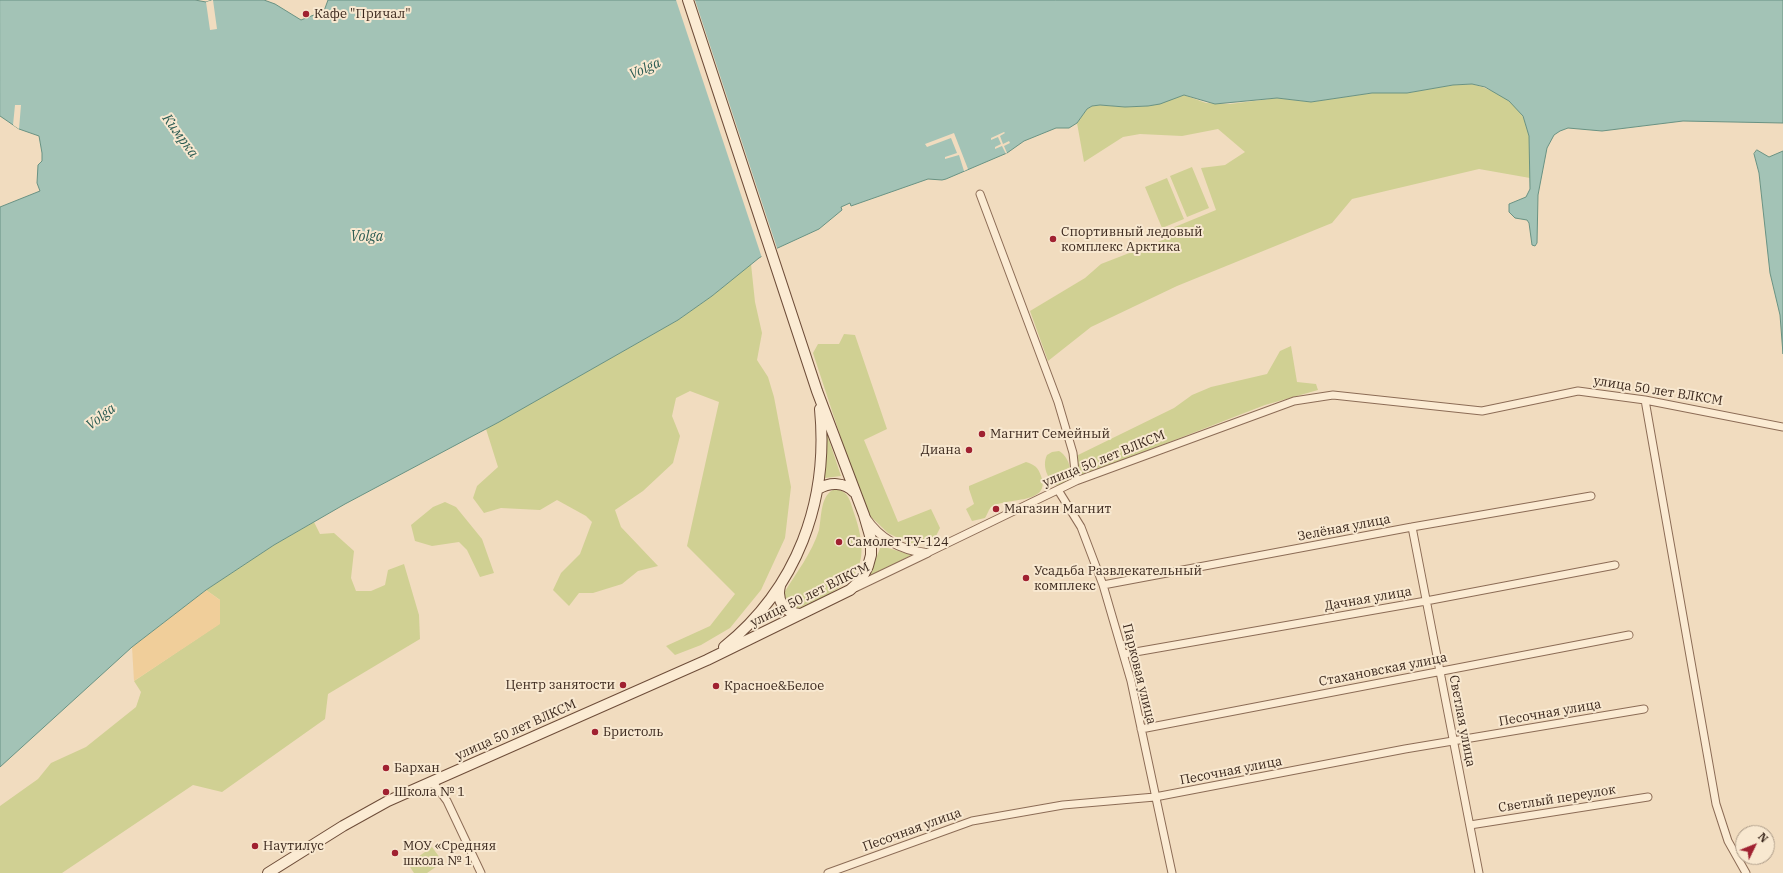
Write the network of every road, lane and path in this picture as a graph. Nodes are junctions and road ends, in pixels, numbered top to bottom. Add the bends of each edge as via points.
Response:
1 (688, 0) edge
2 (980, 194) dead end
3 (817, 392) junction
4 (1645, 400) junction
5 (1783, 427) edge
6 (1076, 481) junction
7 (818, 489) junction
8 (1058, 490) junction
9 (854, 492) junction
10 (1591, 496) dead end
11 (864, 515) junction
12 (1412, 527) junction
13 (927, 553) junction
14 (1615, 565) dead end
15 (780, 586) junction
16 (1103, 586) junction
17 (850, 590) junction
18 (1426, 601) junction
19 (800, 614) junction
20 (1629, 635) dead end
21 (1124, 654) junction
22 (707, 660) junction
23 (1440, 671) junction
24 (1644, 709) dead end
25 (1141, 729) junction
26 (1453, 741) junction
27 (432, 781) junction
28 (1155, 797) junction
29 (1648, 797) dead end
30 (1470, 825) junction
31 (272, 872) edge
32 (481, 873) edge
33 (828, 873) edge
34 (1172, 873) edge
35 (1479, 873) edge
36 (1746, 873) edge

1 - 3 main road
2 - 6 street via 1058,402 1074,454
3 - 7 main road via 822,440
3 - 9 main road
4 - 5 street, улица 50 лет ВЛКСМ
4 - 6 street, улица 50 лет ВЛКСМ via 1578,391 1482,411 1333,395 1294,401
4 - 36 street via 1716,804 1728,841
6 - 8 street, улица 50 лет ВЛКСМ
7 - 9 main road via 836,484 848,487
7 - 15 main road via 804,539
8 - 13 street, улица 50 лет ВЛКСМ
8 - 16 street, Парковая улица via 1081,527
9 - 11 main road
10 - 12 street, Зелёная улица
11 - 13 street via 888,540 910,550
11 - 17 main road via 871,539 871,558 864,575
12 - 16 street, Зелёная улица
12 - 18 street, Светлая улица
13 - 17 street, улица 50 лет ВЛКСМ
14 - 18 street, Дачная улица
15 - 19 main road via 779,596 783,605 790,612
15 - 22 main road via 747,626
16 - 21 street, Парковая улица
17 - 19 main road, улица 50 лет ВЛКСМ
18 - 21 street, Дачная улица
18 - 23 street, Светлая улица
19 - 22 main road, улица 50 лет ВЛКСМ
20 - 23 street, Стахановская улица
21 - 25 street, Парковая улица
22 - 27 main road, улица 50 лет ВЛКСМ
23 - 25 street, Стахановская улица
23 - 26 street, Светлая улица
24 - 26 street, Песочная улица
25 - 28 street, Парковая улица
26 - 28 street, Песочная улица
26 - 30 street, Светлая улица
27 - 31 main road, улица 50 лет ВЛКСМ via 364,814
27 - 32 street via 447,801
28 - 33 street, Песочная улица via 1063,805 972,821
28 - 34 street, Парковая улица
29 - 30 street, Светлый переулок
30 - 35 street, Светлая улица

